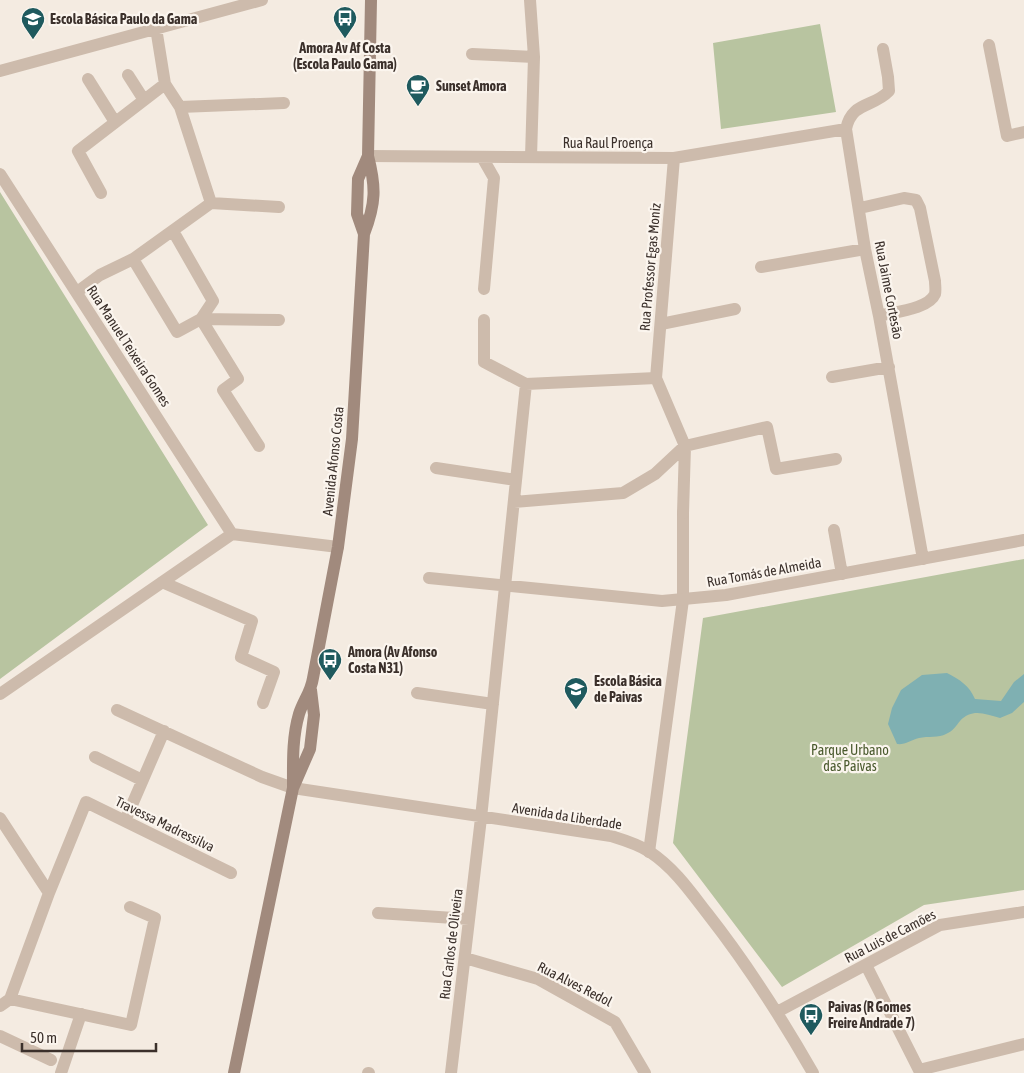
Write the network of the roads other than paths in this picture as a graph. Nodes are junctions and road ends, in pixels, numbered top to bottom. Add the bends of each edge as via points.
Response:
1 (262, 0) edge
2 (371, 0) edge
3 (530, 0) edge
4 (156, 28) junction
5 (990, 45) dead end
6 (883, 49) dead end
7 (472, 54) dead end
8 (534, 57) junction
9 (0, 70) edge
10 (128, 75) dead end
11 (88, 79) dead end
12 (165, 84) junction
13 (144, 100) junction
14 (284, 103) dead end
15 (180, 106) junction
16 (116, 122) junction
17 (846, 129) junction
18 (1024, 132) edge
19 (368, 156) junction
20 (482, 157) junction
21 (531, 157) junction
22 (674, 158) junction
23 (0, 174) edge
24 (101, 192) dead end
25 (211, 203) junction
26 (279, 207) dead end
27 (860, 208) junction
28 (173, 231) junction
29 (866, 248) junction
30 (132, 259) junction
31 (761, 266) dead end
32 (484, 289) dead end
33 (77, 292) junction
34 (735, 309) dead end
35 (879, 316) junction
36 (201, 319) junction
37 (279, 320) dead end
38 (484, 320) dead end
39 (661, 324) junction
40 (889, 367) junction
41 (832, 377) dead end
42 (656, 378) junction
43 (526, 384) junction
44 (259, 446) dead end
45 (685, 446) junction
46 (836, 460) dead end
47 (436, 468) dead end
48 (516, 480) junction
49 (514, 502) junction
50 (834, 530) dead end
51 (232, 534) junction
52 (1024, 540) edge
53 (338, 547) junction
54 (923, 559) junction
55 (842, 574) junction
56 (429, 578) dead end
57 (162, 582) junction
58 (506, 585) junction
59 (684, 600) junction
60 (417, 693) dead end
61 (0, 694) edge
62 (263, 703) dead end
63 (493, 704) junction
64 (118, 710) dead end
65 (164, 731) junction
66 (95, 757) dead end
67 (142, 780) junction
68 (293, 788) junction
69 (0, 818) edge
70 (481, 818) junction
71 (125, 821) junction
72 (649, 852) junction
73 (231, 874) dead end
74 (49, 893) junction
75 (130, 907) dead end
76 (1024, 912) edge
77 (378, 913) dead end
78 (469, 919) junction
79 (465, 958) junction
80 (866, 965) junction
81 (5, 1002) edge
82 (777, 1012) junction
83 (81, 1014) junction
84 (0, 1036) edge
85 (1024, 1044) edge
86 (51, 1060) dead end
87 (920, 1071) edge
88 (60, 1073) edge
89 (234, 1073) edge
90 (451, 1073) edge
91 (645, 1073) edge
92 (813, 1073) edge

1 - 4 street
2 - 19 main road, Avenida Afonso Costa
3 - 8 street
4 - 9 street
4 - 12 street
5 - 18 street via 1007,136
6 - 17 street via 888,92 856,110 848,119
7 - 8 street
8 - 21 street
10 - 13 street
11 - 16 street
12 - 13 street
12 - 15 street
13 - 16 street
14 - 15 street
15 - 25 street
16 - 24 street via 78,151
17 - 22 street, Rua Raul Proença
17 - 27 street, Rua Jaime Cortesão
19 - 20 street, Rua Raul Proença
19 - 53 main road, Avenida Afonso Costa via 374,180 373,195 371,215 364,234 352,438
20 - 21 street, Rua Raul Proença
20 - 32 street via 494,178
21 - 22 street, Rua Raul Proença
22 - 39 street, Rua Professor Egas Moniz
23 - 33 street, Rua Manuel Teixeira Gomes
25 - 26 street
25 - 28 street
27 - 29 street, Rua Jaime Cortesão
27 - 35 street via 904,198 916,200 935,282 935,293 929,302
28 - 30 street
28 - 36 street via 213,301
29 - 31 street
29 - 35 street, Rua Jaime Cortesão
30 - 33 street via 100,275
30 - 36 street via 177,332
33 - 51 street, Rua Manuel Teixeira Gomes
34 - 39 street
35 - 40 street, Rua Jaime Cortesão
36 - 37 street
36 - 44 street via 238,378 222,390
38 - 43 street via 484,362
39 - 42 street, Rua Professor Egas Moniz
40 - 41 street
40 - 54 street, Rua Jaime Cortesão
42 - 43 street
42 - 45 street, Rua Professor Egas Moniz
43 - 48 street
45 - 46 street via 767,427 776,469
45 - 49 street via 655,474 623,493
45 - 59 street
47 - 48 street
48 - 49 street
49 - 58 street
50 - 55 street
51 - 53 street
51 - 57 street
52 - 54 street, Rua Tomás de Almeida
53 - 68 main road, Avenida Afonso Costa via 311,690 314,714 310,749
54 - 55 street, Rua Tomás de Almeida
55 - 59 street, Rua Tomás de Almeida
56 - 58 street
57 - 61 street
57 - 62 street via 252,620 241,657 274,672
58 - 59 street, Rua Tomás de Almeida via 662,601
58 - 63 street
59 - 72 street
60 - 63 street
63 - 70 street
64 - 65 street, Avenida da Liberdade
65 - 67 street
65 - 68 street, Avenida da Liberdade
66 - 67 street
67 - 71 street
68 - 70 street, Avenida da Liberdade
68 - 89 main road, Avenida Afonso Costa
69 - 74 street
70 - 72 street, Avenida da Liberdade via 611,836 627,840
70 - 78 street, Rua Carlos de Oliveira
71 - 73 street, Travessa Madressilva
71 - 74 street, Travessa Madressilva via 86,802
72 - 82 street, Avenida da Liberdade via 678,876
74 - 81 street
75 - 83 street via 155,918 131,1025
76 - 80 street, Rua Luis de Camões via 940,925
77 - 78 street
78 - 79 street, Rua Carlos de Oliveira
79 - 90 street, Rua Carlos de Oliveira
79 - 91 street, Rua Alves Redol via 538,980 615,1022
80 - 82 street, Rua Luis de Camões
80 - 87 street
81 - 83 street
82 - 92 street, Avenida da Liberdade
83 - 88 street
84 - 86 street
85 - 87 street

